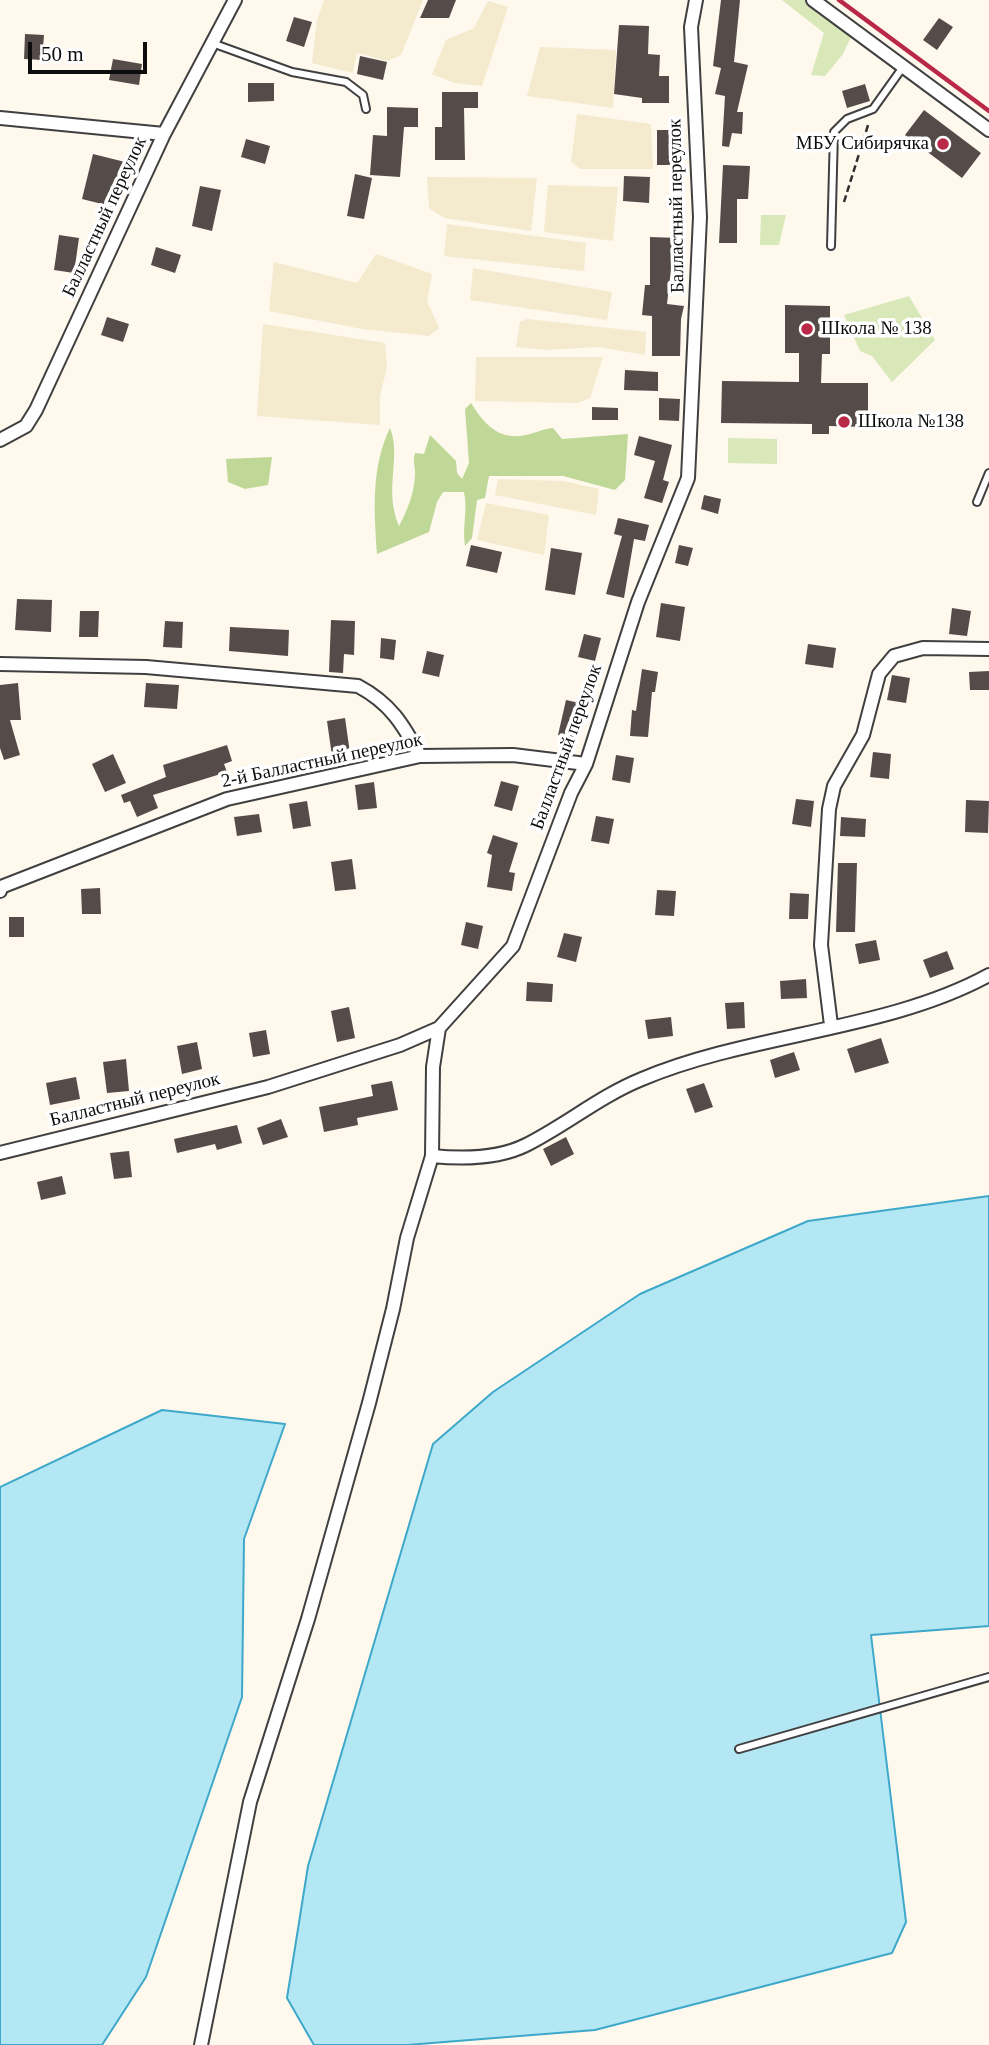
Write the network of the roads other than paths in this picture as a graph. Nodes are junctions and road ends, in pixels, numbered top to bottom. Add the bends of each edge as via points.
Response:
1 (235, 0) edge
2 (696, 0) edge
3 (813, 0) edge
4 (211, 43) junction
5 (904, 66) junction
6 (366, 109) dead end
7 (0, 118) edge
8 (989, 130) edge
9 (164, 134) junction
10 (831, 246) dead end
11 (0, 440) edge
12 (989, 473) edge
13 (977, 502) dead end
14 (989, 649) edge
15 (0, 664) edge
16 (420, 756) junction
17 (586, 764) junction
18 (0, 885) edge
19 (989, 975) edge
20 (831, 1026) junction
21 (439, 1028) junction
22 (0, 1153) edge
23 (432, 1156) junction
24 (989, 1677) edge
25 (738, 1749) dead end
26 (201, 2045) edge

1 - 4 street, Балластный переулок
2 - 17 street, Балластный переулок via 691,27 700,217 688,478 638,602
3 - 5 street
4 - 6 lane via 292,72 346,82 363,95
4 - 9 street, Балластный переулок
5 - 8 street
5 - 10 lane via 873,108 846,120 834,132
7 - 9 street
9 - 11 street, Балластный переулок via 36,410 26,426
12 - 13 lane
14 - 20 street via 923,648 894,656 879,674 863,735 834,786 829,809 821,945
15 - 16 street via 146,667 358,686 381,698
16 - 17 street, 2-й Балластный переулок via 513,755
16 - 18 street, 2-й Балластный переулок via 227,799
17 - 21 street, Балластный переулок via 513,946
19 - 20 street via 911,1007
20 - 23 street via 709,1055 643,1078 597,1099 525,1146 489,1156
21 - 22 street, Балластный переулок via 268,1087
21 - 23 street via 433,1067
23 - 26 street via 308,1619 250,1802
24 - 25 lane

